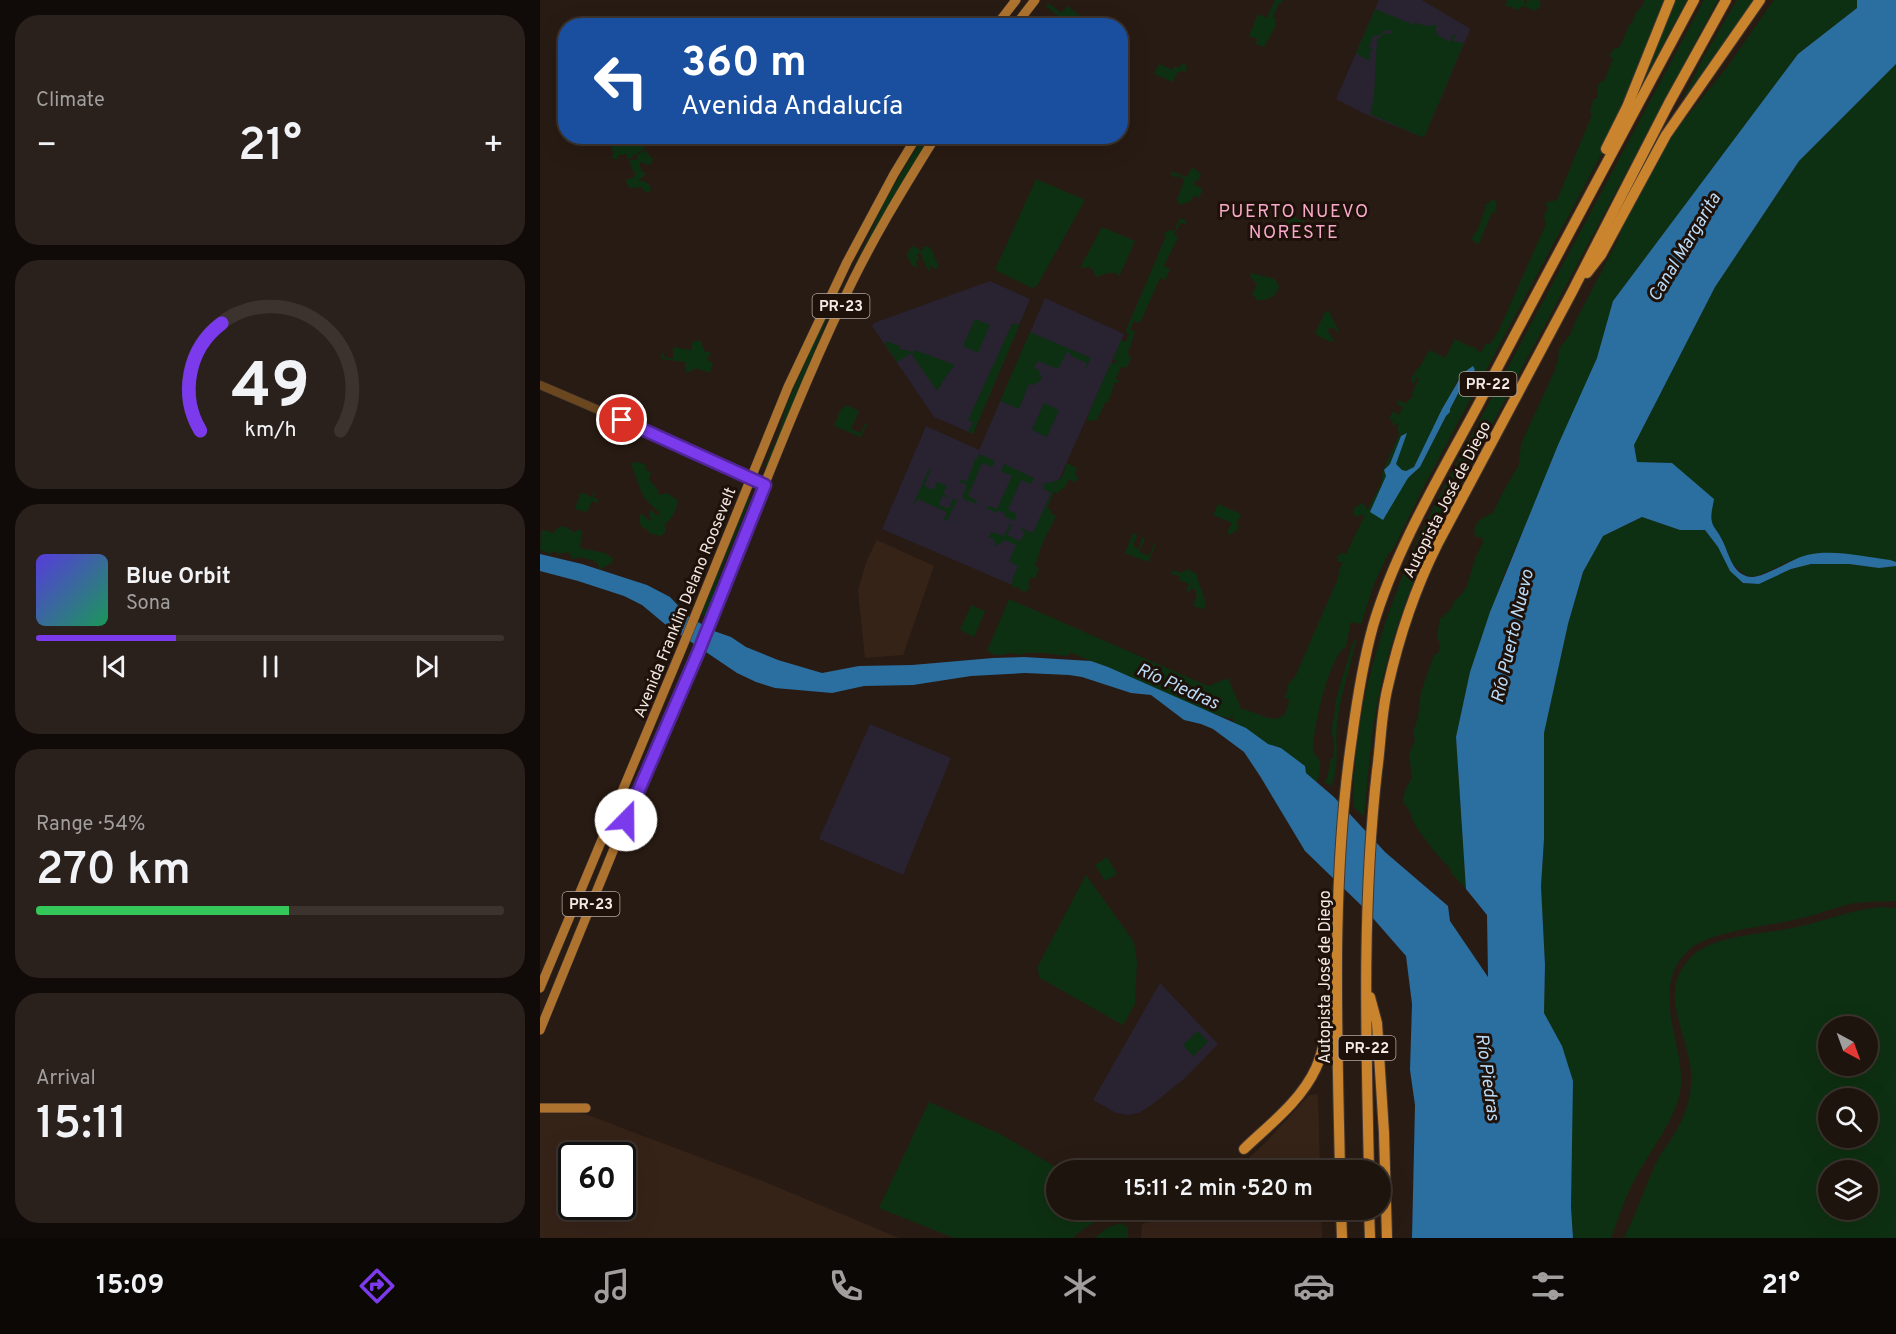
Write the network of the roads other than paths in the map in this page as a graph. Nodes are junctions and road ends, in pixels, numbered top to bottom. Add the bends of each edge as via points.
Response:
1 (1016, 0) edge
2 (1035, 0) edge
3 (1670, 0) edge
4 (1694, 0) edge
5 (1726, 0) edge
6 (1760, 0) edge
7 (1769, 0) edge
8 (1002, 18) edge
9 (1021, 18) edge
10 (912, 144) edge
11 (931, 144) edge
12 (1656, 152) junction
13 (1581, 210) junction
14 (1572, 292) junction
15 (540, 385) edge
16 (751, 478) junction
17 (765, 485) junction
18 (1366, 982) junction
19 (540, 988) edge
20 (1337, 999) junction
21 (540, 1030) edge
22 (540, 1108) edge
23 (586, 1108) dead end
24 (1244, 1149) dead end
25 (1340, 1160) edge
26 (1369, 1160) edge
27 (1341, 1220) edge
28 (1369, 1220) edge
29 (1342, 1238) edge
30 (1370, 1238) edge
31 (1387, 1238) edge

1 - 8 main road
2 - 9 main road
3 - 13 highway via 1627,107 1587,184
4 - 13 highway, Autopista José de Diego / PR-22
5 - 14 highway, Autopista José de Diego / PR-22
6 - 12 highway
7 - 12 highway
10 - 16 main road, Avenida Franklin Delano Roosevelt / PR-23 via 847,262 792,378
11 - 17 main road, Avenida Franklin Delano Roosevelt / PR-23 via 844,298
12 - 14 highway via 1601,255
13 - 20 highway, Autopista José de Diego / PR-22 via 1408,538 1373,625 1361,676 1344,791
14 - 18 highway, Autopista José de Diego / PR-22 via 1437,545 1403,631 1387,688 1371,823
15 - 16 street
16 - 17 street
16 - 19 main road, Avenida Franklin Delano Roosevelt / PR-23
17 - 21 main road, Avenida Franklin Delano Roosevelt / PR-23
18 - 26 highway, Autopista José de Diego / PR-22
18 - 31 highway via 1377,1023
20 - 24 highway via 1310,1079
20 - 25 highway, Autopista José de Diego / PR-22
22 - 23 main road
27 - 29 highway
28 - 30 highway

